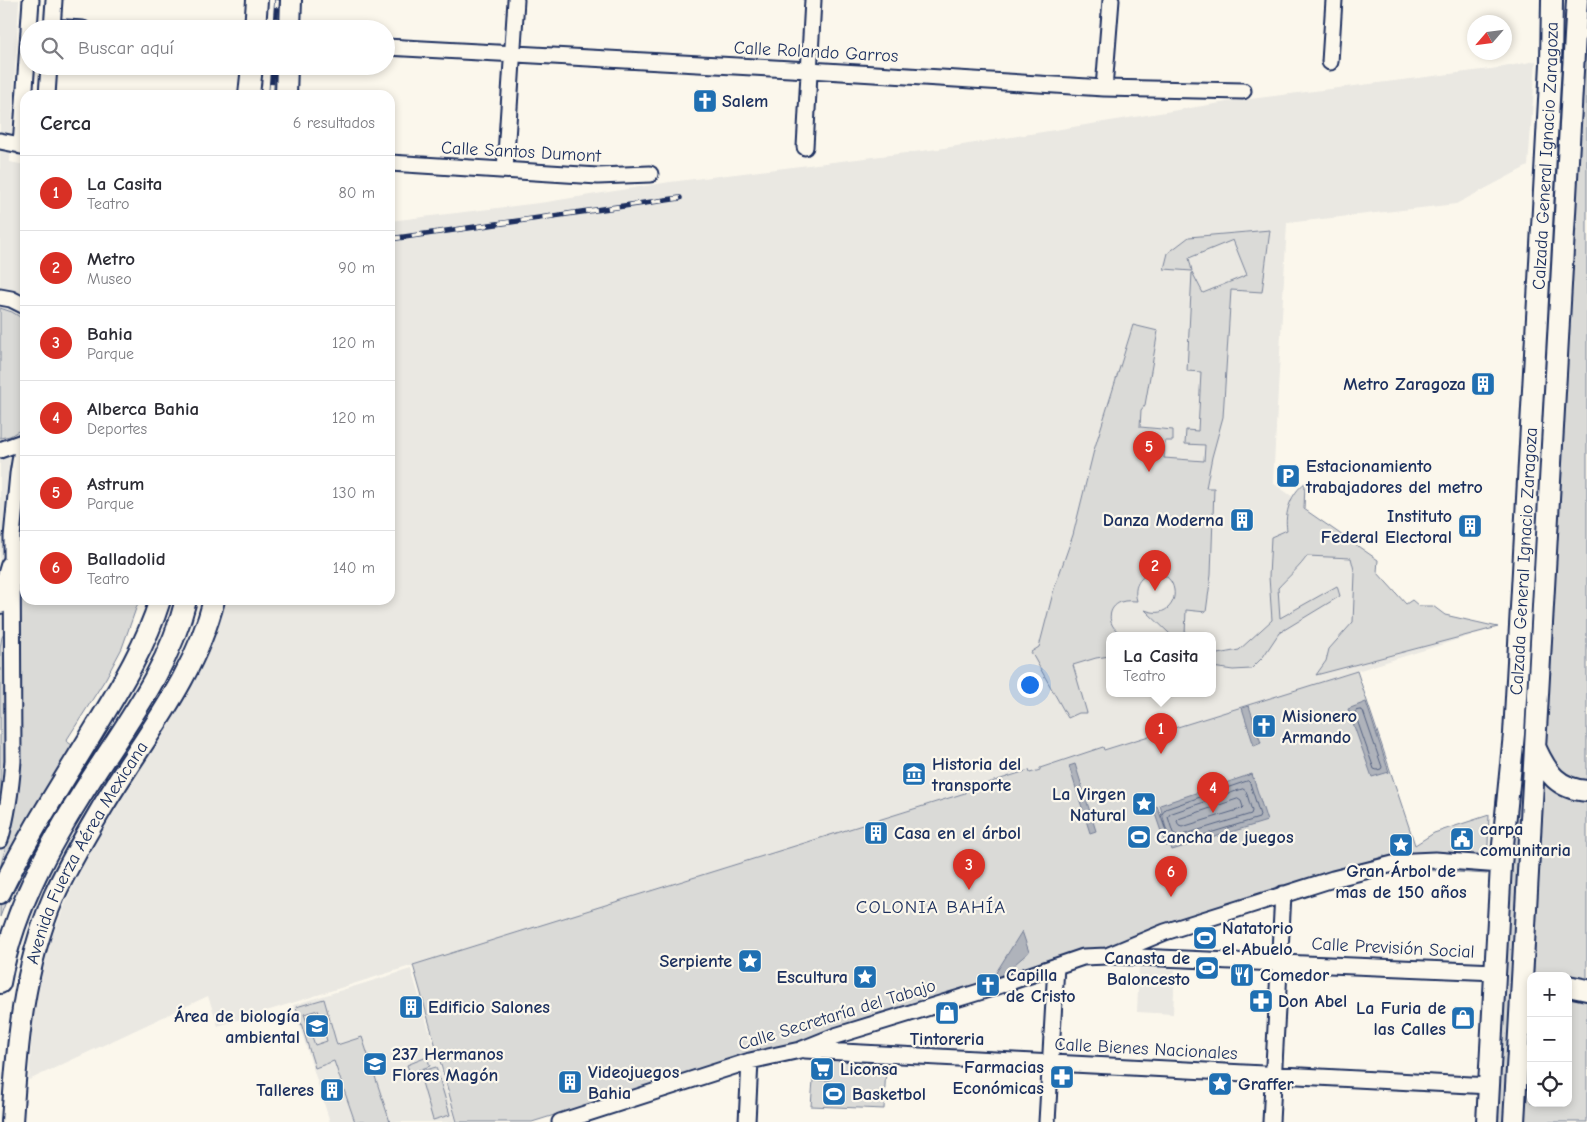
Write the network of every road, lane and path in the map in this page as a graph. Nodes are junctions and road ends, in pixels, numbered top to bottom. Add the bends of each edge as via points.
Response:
1 (31, 0) edge
2 (54, 0) edge
3 (257, 0) edge
4 (291, 0) edge
5 (516, 0) edge
6 (813, 0) edge
7 (1111, 0) edge
8 (1334, 0) edge
9 (1552, 0) edge
10 (1577, 0) edge
11 (30, 20) edge
12 (53, 20) edge
13 (256, 20) edge
14 (290, 20) edge
15 (395, 47) edge
16 (513, 54) junction
17 (1330, 62) dead end
18 (809, 70) junction
19 (27, 75) edge
20 (49, 75) edge
21 (251, 75) edge
22 (287, 75) edge
23 (1104, 88) junction
24 (26, 90) edge
25 (48, 90) edge
26 (250, 90) edge
27 (286, 90) edge
28 (1243, 91) dead end
29 (0, 141) edge
30 (20, 145) edge
31 (805, 147) dead end
32 (395, 163) edge
33 (506, 170) junction
34 (650, 174) dead end
35 (1564, 225) junction
36 (1541, 239) junction
37 (1562, 265) junction
38 (0, 297) edge
39 (20, 303) edge
40 (20, 443) edge
41 (0, 450) edge
42 (20, 468) edge
43 (11, 566) junction
44 (0, 603) edge
45 (158, 605) edge
46 (184, 605) edge
47 (213, 605) edge
48 (1535, 747) junction
49 (1587, 791) edge
50 (0, 840) edge
51 (1501, 865) junction
52 (0, 893) edge
53 (1283, 894) junction
54 (1108, 956) junction
55 (1279, 962) junction
56 (1056, 966) junction
57 (1496, 972) junction
58 (0, 983) edge
59 (1572, 987) edge
60 (1587, 990) edge
61 (1526, 1004) edge
62 (800, 1050) junction
63 (750, 1061) junction
64 (1051, 1063) junction
65 (1273, 1075) junction
66 (1490, 1086) junction
67 (12, 1122) edge
68 (560, 1122) edge
69 (747, 1122) edge
70 (1047, 1122) edge
71 (1270, 1122) edge
72 (1487, 1122) edge
73 (1514, 1122) edge

1 - 11 street
2 - 12 street
3 - 13 main road
4 - 14 main road
5 - 16 street
6 - 18 street
7 - 23 street
8 - 17 street
9 - 36 main road, Calzada General Ignacio Zaragoza
10 - 35 main road, Calzada General Ignacio Zaragoza
15 - 16 street, Calle Rolando Garros
16 - 18 street, Calle Rolando Garros
16 - 33 street
18 - 23 street, Calle Rolando Garros
18 - 31 street
19 - 24 street
20 - 25 street
21 - 26 main road
22 - 27 main road
23 - 28 street, Calle Rolando Garros
29 - 30 street
32 - 33 street, Calle Santos Dumont
33 - 34 street, Calle Santos Dumont via 598,176
35 - 36 main road
35 - 37 main road, Calzada General Ignacio Zaragoza
36 - 37 main road
36 - 51 main road, Calzada General Ignacio Zaragoza via 1514,734
37 - 48 main road, Calzada General Ignacio Zaragoza
38 - 39 street
40 - 41 street
42 - 43 street
43 - 44 main road
43 - 50 street via 13,761 8,810
45 - 52 main road via 144,645 128,675 32,831
46 - 58 main road, Avenida Fuerza Aérea Mexicana via 175,636 148,691 82,792 27,894 12,932
47 - 67 main road, Avenida Fuerza Aérea Mexicana via 194,658 104,804 63,877 45,919 23,1002
48 - 49 main road via 1554,779
48 - 61 main road, Calzada General Ignacio Zaragoza
51 - 53 street, Calle Secretaría del Tabajo via 1425,860 1397,862
51 - 57 main road, Calzada General Ignacio Zaragoza
53 - 54 street, Calle Secretaría del Tabajo via 1165,932
53 - 55 street
54 - 55 street, Calle Previsión Social
54 - 56 street, Calle Secretaría del Tabajo via 1083,957
55 - 57 street, Calle Previsión Social
55 - 65 street
56 - 62 street, Calle Secretaría del Tabajo
56 - 64 street
57 - 66 main road, Calzada General Ignacio Zaragoza
59 - 60 main road
61 - 73 main road, Calzada General Ignacio Zaragoza
62 - 63 street, Calle Secretaría del Tabajo
62 - 64 street, Calle Bienes Nacionales
63 - 68 street, Calle Secretaría del Tabajo
63 - 69 street
64 - 65 street, Calle Bienes Nacionales
64 - 70 street
65 - 66 street, Calle Bienes Nacionales
65 - 71 street
66 - 72 main road, Calzada General Ignacio Zaragoza

